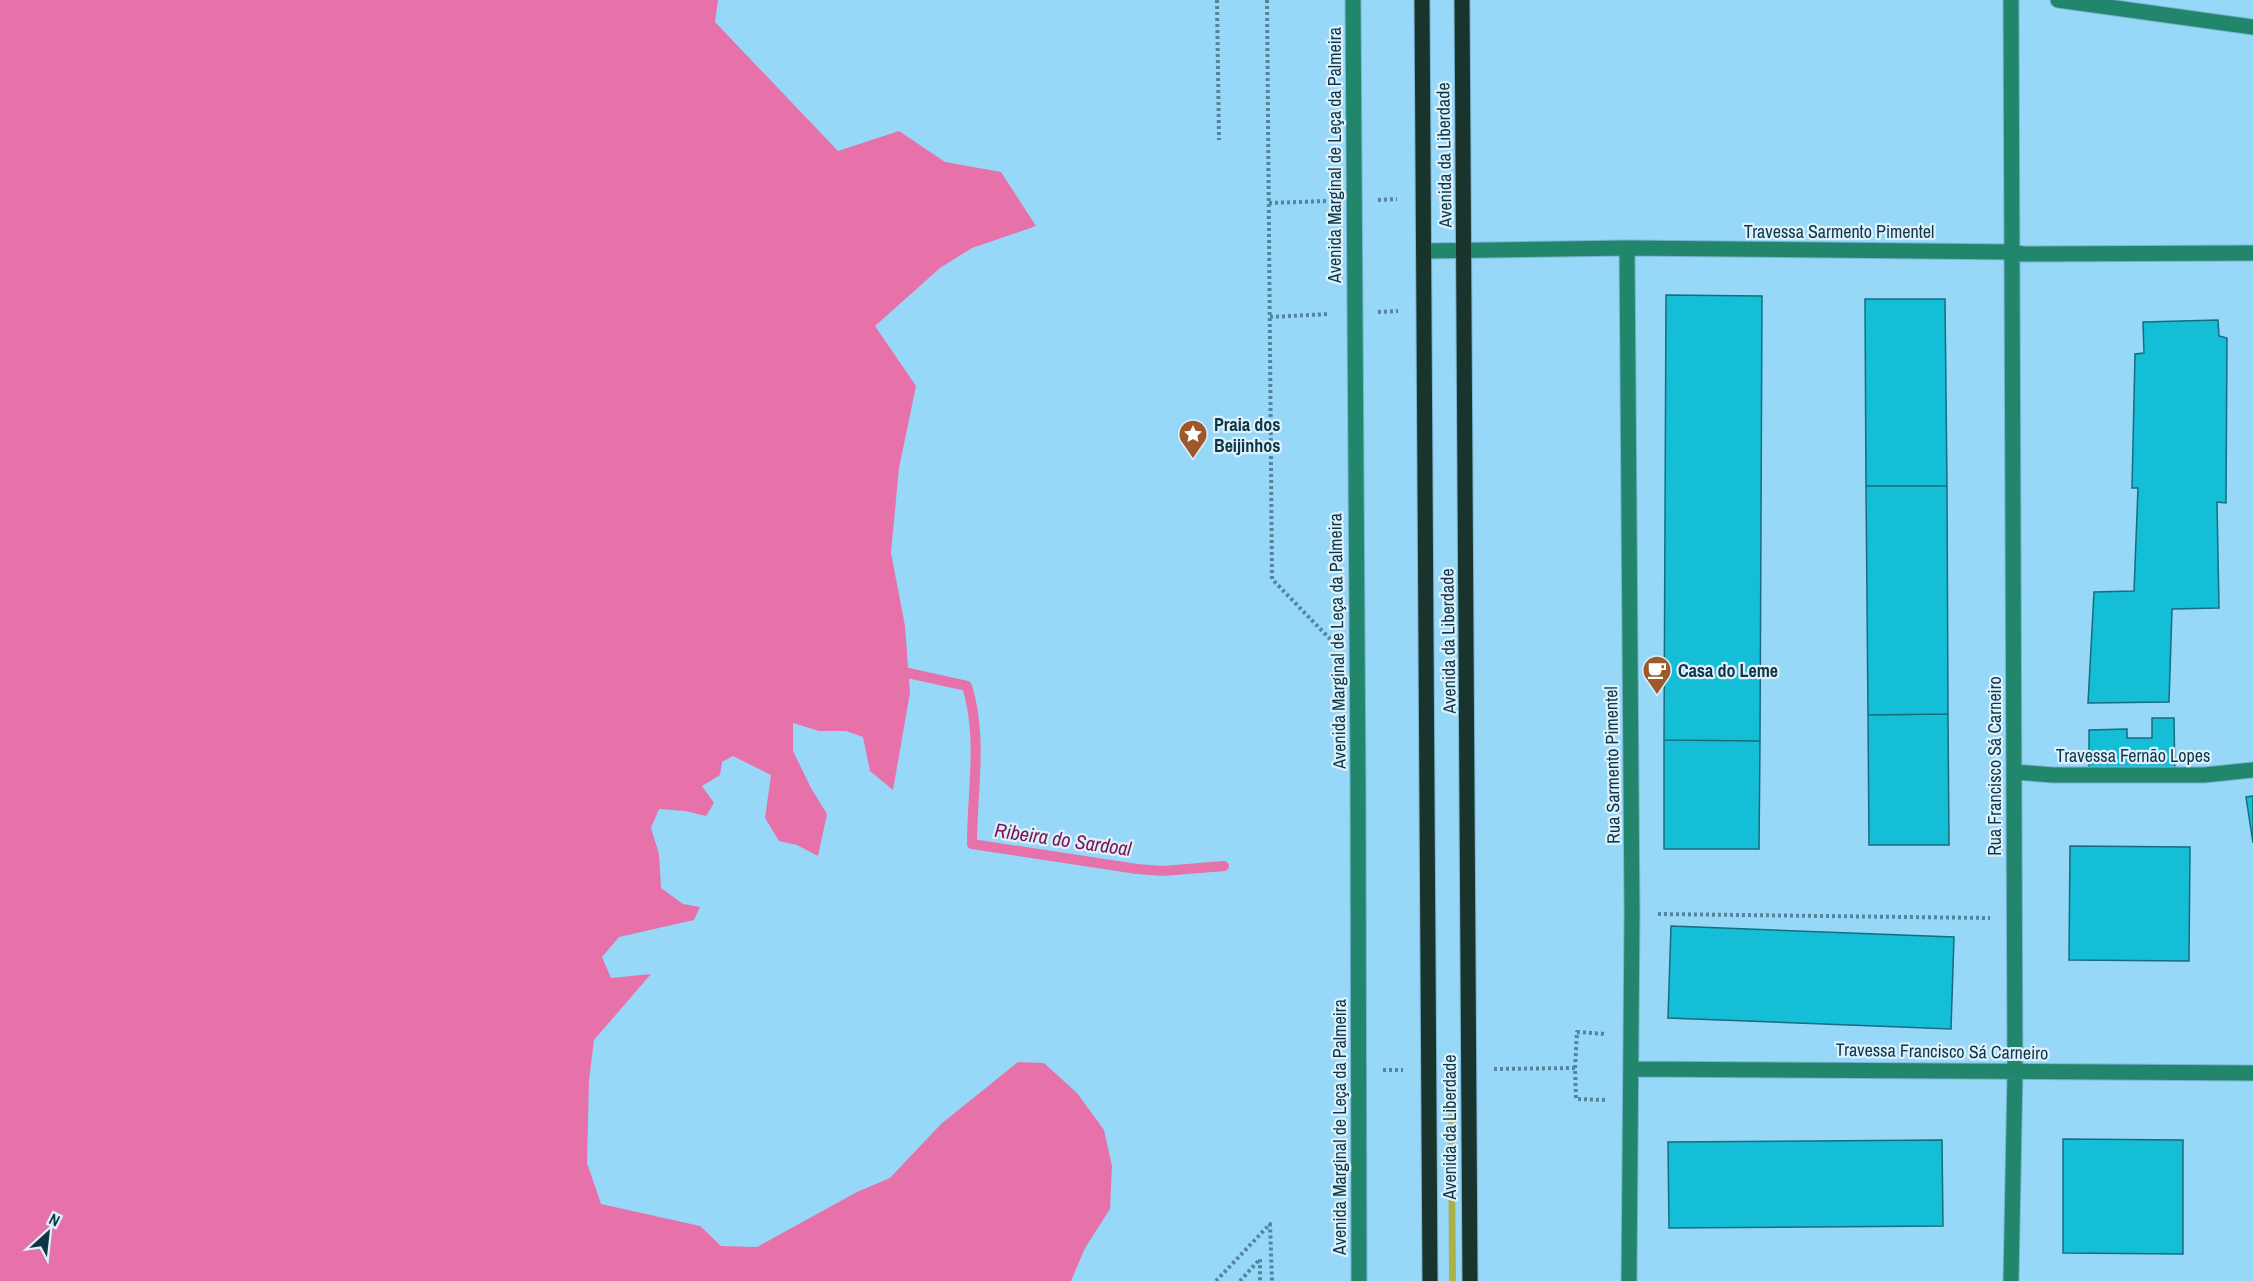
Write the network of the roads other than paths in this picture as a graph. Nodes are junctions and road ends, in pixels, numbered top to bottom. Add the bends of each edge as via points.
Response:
1 (1353, 0) edge
2 (1422, 0) edge
3 (1462, 0) edge
4 (2011, 0) edge
5 (2058, 0) edge
6 (2253, 27) edge
7 (1626, 248) junction
8 (1424, 251) junction
9 (1465, 251) junction
10 (2011, 252) junction
11 (2253, 252) edge
12 (2253, 770) edge
13 (2014, 772) junction
14 (1630, 1069) junction
15 (2015, 1072) junction
16 (2253, 1073) edge
17 (1359, 1281) edge
18 (1430, 1281) edge
19 (1470, 1281) edge
20 (1629, 1281) edge
21 (2011, 1281) edge

1 - 17 street, Avenida Marginal de Leça da Palmeira
2 - 8 main road, Avenida da Liberdade
3 - 9 main road, Avenida da Liberdade
4 - 10 street, Rua Francisco Sá Carneiro
5 - 6 street
7 - 9 street, Travessa Sarmento Pimentel
7 - 10 street, Travessa Sarmento Pimentel
7 - 14 street, Rua Sarmento Pimentel
8 - 9 street, Travessa Sarmento Pimentel
8 - 18 main road, Avenida da Liberdade
9 - 19 main road, Avenida da Liberdade
10 - 11 street, Travessa Sarmento Pimentel
10 - 13 street, Rua Francisco Sá Carneiro
12 - 13 street, Travessa Fernão Lopes via 2204,775
13 - 15 street, Rua Francisco Sá Carneiro
14 - 15 street, Travessa Francisco Sá Carneiro
14 - 20 street, Rua Sarmento Pimentel
15 - 16 street, Travessa Francisco Sá Carneiro
15 - 21 street, Rua Francisco Sá Carneiro

